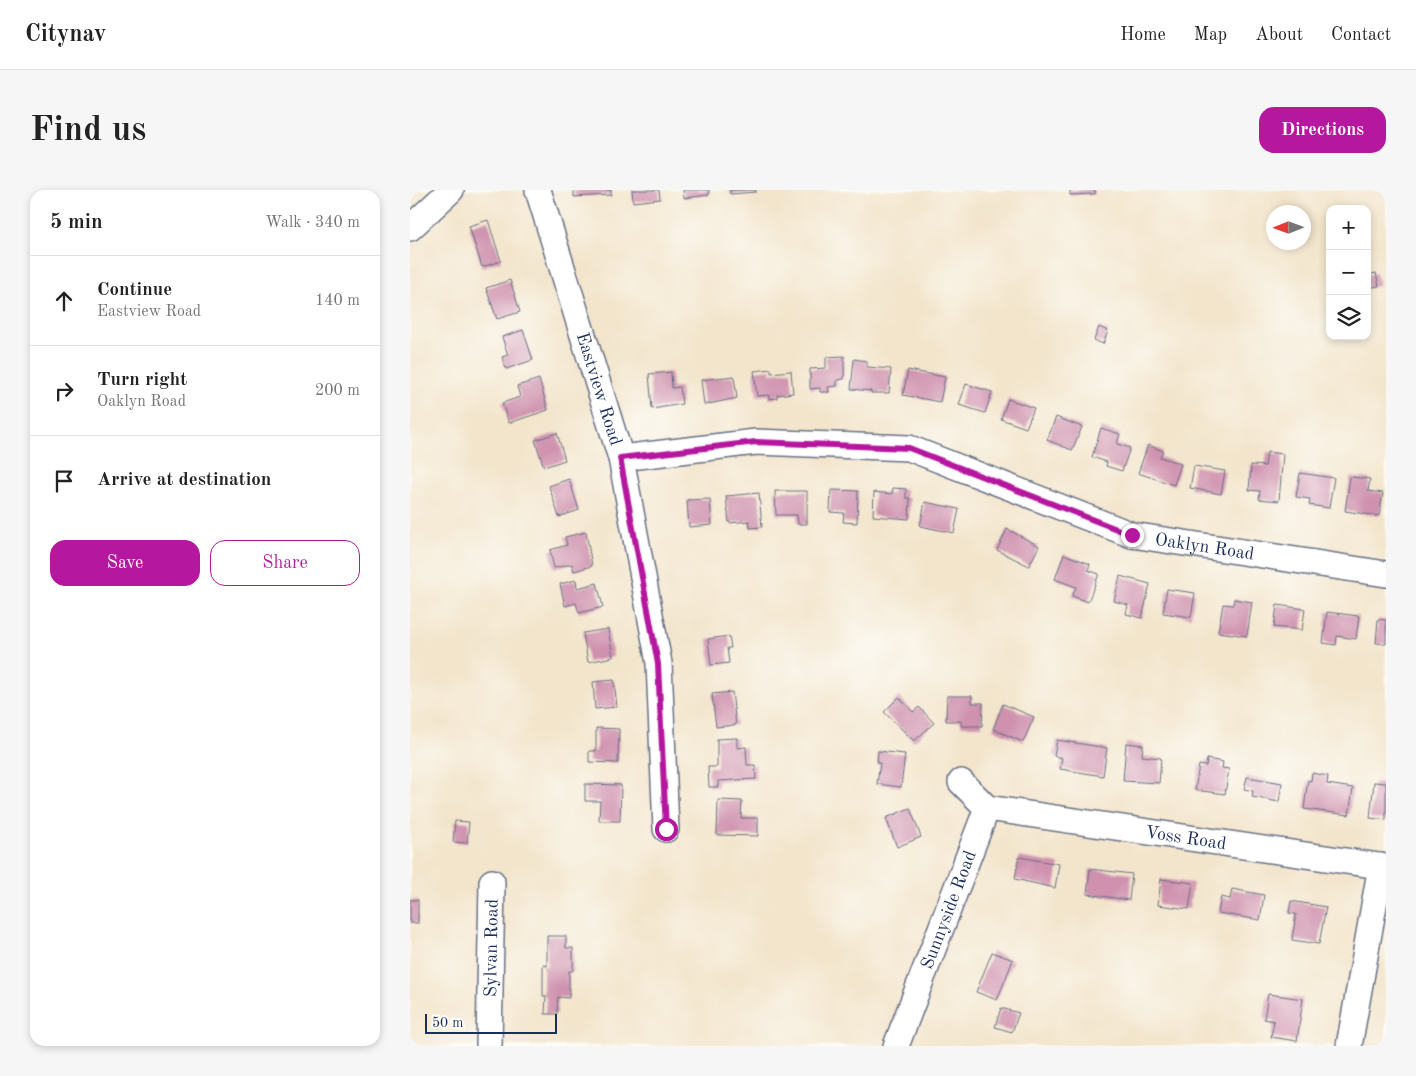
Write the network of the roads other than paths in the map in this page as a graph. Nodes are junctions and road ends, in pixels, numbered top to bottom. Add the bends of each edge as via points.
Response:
1 (451, 190) edge
2 (538, 190) edge
3 (410, 228) edge
4 (620, 458) junction
5 (1386, 574) edge
6 (961, 782) dead end
7 (987, 808) junction
8 (666, 829) dead end
9 (1384, 866) edge
10 (492, 882) dead end
11 (489, 1046) edge
12 (896, 1046) edge
13 (1348, 1046) edge

1 - 3 street
2 - 4 street, Eastview Road
4 - 5 street, Oaklyn Road via 756,442 909,448 1132,535
4 - 8 street, Eastview Road via 658,664
6 - 7 street
7 - 9 street, Voss Road
7 - 12 street, Sunnyside Road
9 - 13 street
10 - 11 street, Sylvan Road

